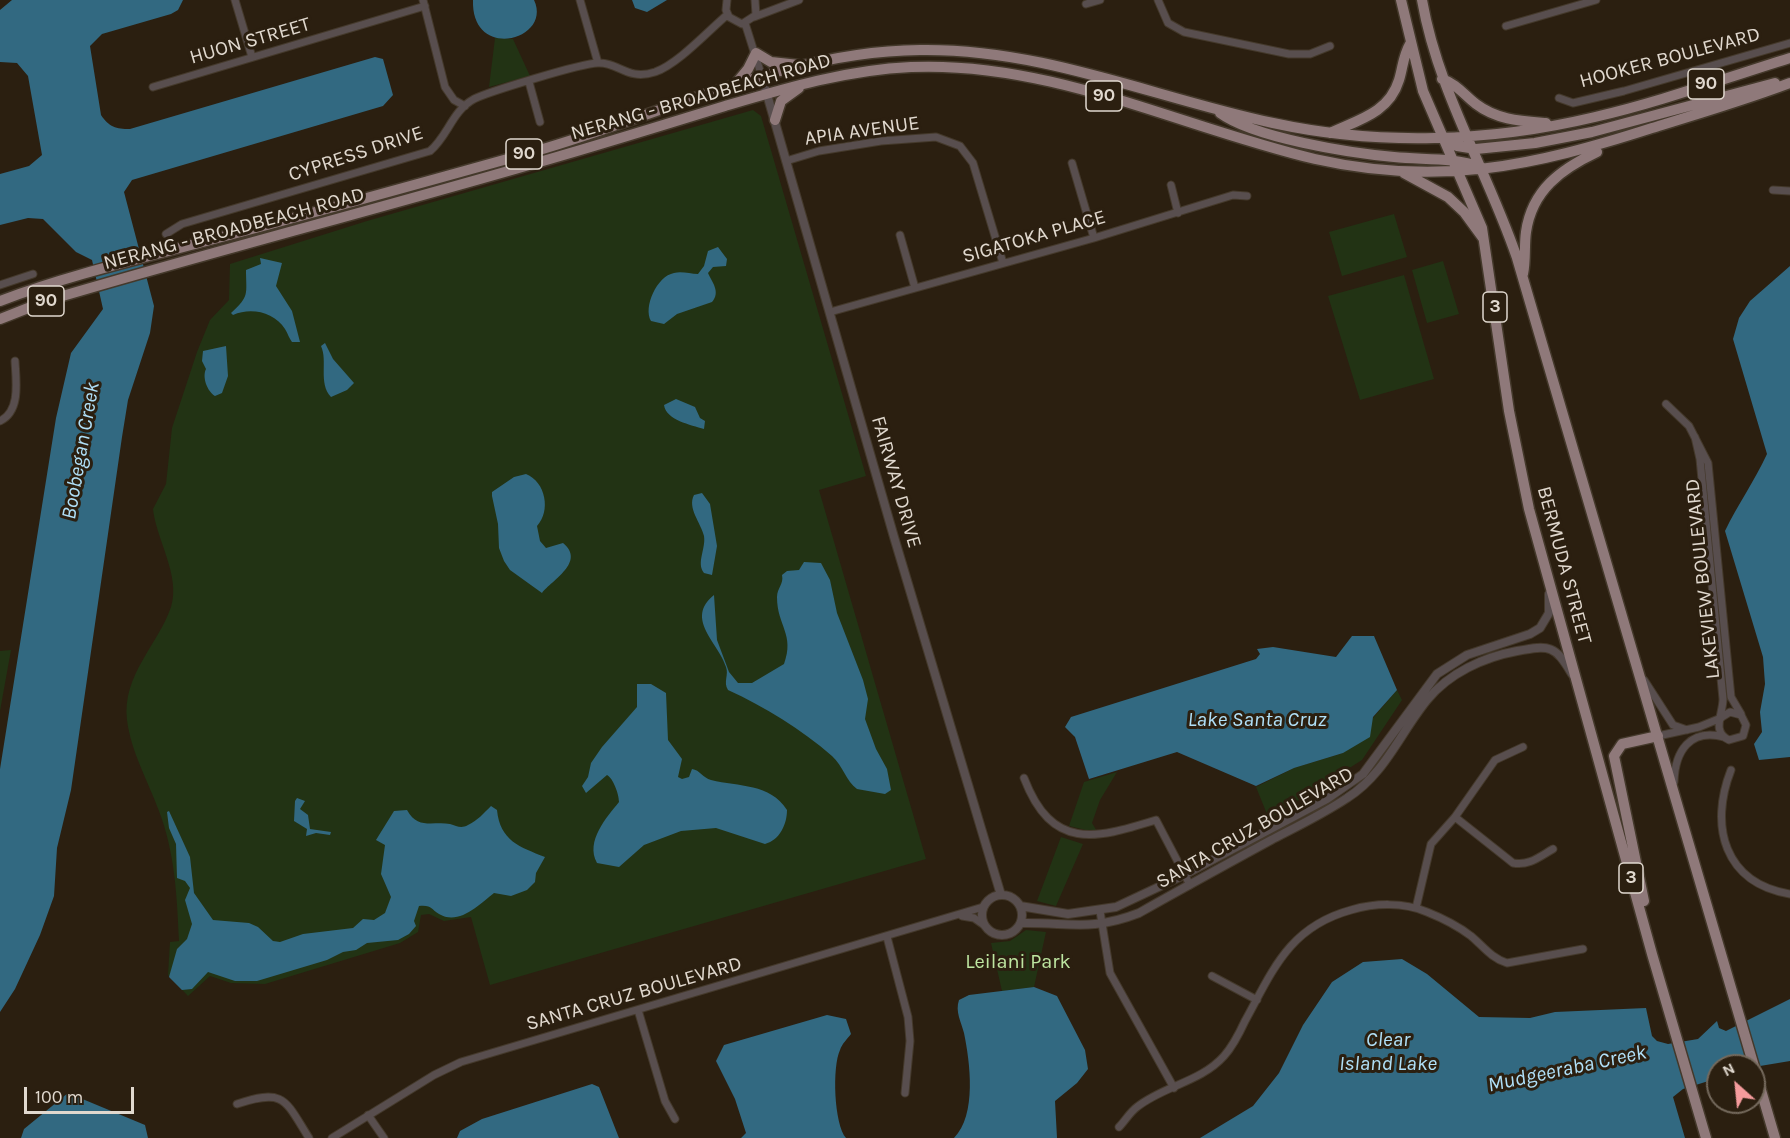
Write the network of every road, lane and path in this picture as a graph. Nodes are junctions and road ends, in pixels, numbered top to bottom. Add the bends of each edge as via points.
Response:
1 (235, 0) edge
2 (580, 0) edge
3 (728, 0) edge
4 (755, 0) edge
5 (799, 0) edge
6 (1100, 0) edge
7 (1158, 0) edge
8 (1401, 0) edge
9 (1422, 0) edge
10 (1596, 0) edge
11 (424, 3) edge
12 (1086, 4) dead end
13 (727, 15) junction
14 (754, 17) junction
15 (745, 23) junction
16 (1506, 26) dead end
17 (1790, 43) edge
18 (1410, 44) junction
19 (1330, 46) dead end
20 (756, 52) junction
21 (252, 57) junction
22 (1790, 57) edge
23 (598, 63) junction
24 (805, 65) junction
25 (762, 77) junction
26 (1442, 79) junction
27 (813, 81) junction
28 (1790, 81) edge
29 (529, 82) junction
30 (734, 86) junction
31 (153, 87) dead end
32 (767, 93) junction
33 (1559, 98) dead end
34 (465, 106) junction
35 (1213, 108) junction
36 (775, 120) junction
37 (540, 122) dead end
38 (1565, 124) junction
39 (1328, 133) junction
40 (1632, 135) junction
41 (1466, 136) junction
42 (1443, 138) junction
43 (1472, 149) junction
44 (786, 160) junction
45 (1453, 160) junction
46 (1072, 163) dead end
47 (1482, 169) junction
48 (1401, 171) junction
49 (1458, 172) junction
50 (1171, 185) dead end
51 (1773, 190) dead end
52 (1788, 192) edge
53 (1247, 196) dead end
54 (1178, 213) junction
55 (166, 234) dead end
56 (900, 235) dead end
57 (1094, 238) junction
58 (1485, 240) junction
59 (1003, 263) junction
60 (33, 274) dead end
61 (1522, 277) junction
62 (0, 285) edge
63 (915, 288) junction
64 (0, 302) edge
65 (830, 312) junction
66 (0, 319) edge
67 (15, 362) dead end
68 (1666, 404) dead end
69 (0, 421) edge
70 (1548, 581) junction
71 (1720, 622) junction
72 (1494, 645) junction
73 (1533, 647) junction
74 (1449, 665) junction
75 (1640, 673) junction
76 (1455, 675) junction
77 (1721, 676) junction
78 (1730, 683) junction
79 (1578, 684) junction
80 (1721, 718) junction
81 (1744, 718) junction
82 (1687, 730) junction
83 (1658, 736) junction
84 (1724, 737) junction
85 (1523, 747) dead end
86 (1731, 770) dead end
87 (1024, 778) dead end
88 (1674, 787) junction
89 (1455, 817) junction
90 (1553, 849) dead end
91 (1184, 875) junction
92 (1190, 885) junction
93 (1790, 894) edge
94 (1001, 895) junction
95 (1020, 906) junction
96 (984, 907) junction
97 (1416, 908) junction
98 (1100, 911) junction
99 (960, 916) junction
100 (1021, 923) junction
101 (984, 925) junction
102 (1102, 925) junction
103 (887, 938) junction
104 (1583, 949) dead end
105 (1652, 954) junction
106 (1212, 976) dead end
107 (1257, 1000) junction
108 (638, 1010) junction
109 (1174, 1088) junction
110 (905, 1093) dead end
111 (237, 1104) dead end
112 (368, 1115) junction
113 (675, 1119) dead end
114 (1119, 1127) dead end
115 (309, 1138) edge
116 (332, 1138) edge
117 (384, 1138) edge
118 (1706, 1138) edge
119 (1775, 1138) edge

1 - 21 street
2 - 23 street
3 - 13 street
4 - 14 street
5 - 14 street
6 - 12 street
7 - 19 street via 1168,23 1184,32 1290,54 1310,54
8 - 18 main road, BERMUDA STREET / 3
9 - 26 main road, BERMUDA STREET / 3
10 - 16 street
11 - 21 street, HUON STREET
11 - 34 street via 444,87
13 - 15 street via 735,22
13 - 23 street via 668,65 654,72 631,74
14 - 15 street
15 - 20 street
17 - 33 street, HOOKER BOULEVARD via 1624,91 1573,103
18 - 39 main road via 1402,58 1398,82 1386,102 1363,120
18 - 42 main road, BERMUDA STREET / 3 via 1423,91
20 - 24 main road via 771,62
20 - 25 street
20 - 30 main road
21 - 31 street, HUON STREET
22 - 38 main road, HOOKER BOULEVARD / 90 via 1635,107
23 - 29 street, CYPRESS DRIVE
24 - 25 main road, NERANG - BROADBEACH ROAD / 90
24 - 35 main road, NERANG - BROADBEACH ROAD / 90 via 897,51 990,53 1052,64
25 - 30 main road, NERANG - BROADBEACH ROAD / 90
25 - 32 street, FAIRWAY DRIVE
26 - 38 main road via 1454,83 1476,104 1497,116
26 - 41 main road, BERMUDA STREET / 3
27 - 32 main road, NERANG - BROADBEACH ROAD / 90
27 - 36 main road via 785,97
27 - 48 main road, NERANG - BROADBEACH ROAD / 90 via 906,68 1001,71 1047,80 1312,158
28 - 40 main road, 90
28 - 43 main road via 1585,134
29 - 34 street, CYPRESS DRIVE via 474,99
29 - 37 street
30 - 64 main road, NERANG - BROADBEACH ROAD / 90 via 557,145 147,257
32 - 36 street, FAIRWAY DRIVE
32 - 66 main road, NERANG - BROADBEACH ROAD / 90 via 448,189 28,306
34 - 55 street, CYPRESS DRIVE via 452,119 441,142 430,151 182,224
35 - 39 main road, NERANG - BROADBEACH ROAD / 90
35 - 45 main road via 1234,123 1315,145 1374,155
36 - 44 street, FAIRWAY DRIVE
38 - 41 main road, HOOKER BOULEVARD / 90
39 - 42 main road, 90
40 - 47 main road, 90 via 1558,157
40 - 61 main road via 1570,165 1546,186 1529,216
41 - 42 main road, 90
41 - 43 main road, BERMUDA STREET / 3
42 - 43 main road
42 - 45 main road, BERMUDA STREET / 3
43 - 47 main road, BERMUDA STREET / 3
44 - 59 street, APIA AVENUE via 881,141 936,137 960,146 973,163
44 - 65 street, FAIRWAY DRIVE
45 - 47 main road
45 - 49 main road, BERMUDA STREET / 3
46 - 57 street
47 - 49 main road, 90
47 - 61 main road, BERMUDA STREET / 3
48 - 49 main road, NERANG - BROADBEACH ROAD / 90
48 - 58 main road via 1448,197
49 - 58 main road, BERMUDA STREET / 3
50 - 54 street
51 - 52 street
53 - 54 street, SIGATOKA PLACE via 1233,195
54 - 57 street, SIGATOKA PLACE
56 - 63 street
57 - 59 street, SIGATOKA PLACE
58 - 70 main road, BERMUDA STREET / 3 via 1517,455
59 - 63 street, SIGATOKA PLACE
60 - 62 street
61 - 75 main road, BERMUDA STREET / 3
63 - 65 street, SIGATOKA PLACE
65 - 94 street, FAIRWAY DRIVE
67 - 69 street via 15,400 8,416
68 - 71 street, LAKEVIEW BOULEVARD via 1695,437 1707,492
70 - 72 street, SANTA CRUZ BOULEVARD via 1550,610 1542,627
70 - 79 main road, BERMUDA STREET / 3
71 - 77 street, LAKEVIEW BOULEVARD
71 - 78 street, LAKEVIEW BOULEVARD
72 - 73 street via 1538,637 1539,642
72 - 74 street, SANTA CRUZ BOULEVARD
73 - 76 street, SANTA CRUZ BOULEVARD via 1495,657
73 - 79 street via 1558,652
74 - 76 street
74 - 91 street, SANTA CRUZ BOULEVARD via 1429,683 1372,763 1354,781
75 - 82 street via 1673,725
75 - 83 main road, BERMUDA STREET / 3
76 - 92 street, SANTA CRUZ BOULEVARD via 1428,698 1379,770 1358,791
77 - 78 street
77 - 80 street, LAKEVIEW BOULEVARD
78 - 81 street, LAKEVIEW BOULEVARD via 1732,702
79 - 105 main road, BERMUDA STREET / 3
80 - 81 street via 1732,712
80 - 82 street
80 - 84 street via 1718,728
81 - 84 street via 1746,728 1741,737
82 - 83 street
83 - 88 main road, BERMUDA STREET / 3
83 - 105 main road via 1622,744 1613,759
84 - 88 street via 1704,735 1684,744 1676,761
85 - 89 street via 1495,760
86 - 93 street via 1720,807 1721,830 1730,852 1740,868 1759,884
87 - 91 street via 1033,801 1046,817 1086,836 1110,834 1156,820
88 - 119 main road, BERMUDA STREET / 3
89 - 90 street via 1513,863 1524,865
89 - 97 street via 1431,844
91 - 92 street
91 - 98 street, SANTA CRUZ BOULEVARD via 1134,900
92 - 102 street, SANTA CRUZ BOULEVARD via 1139,913
94 - 95 street via 1012,897
94 - 96 street via 991,898
95 - 98 street, SANTA CRUZ BOULEVARD via 1068,914
95 - 100 street
96 - 99 street, SANTA CRUZ BOULEVARD
96 - 101 street
97 - 104 street via 1451,923 1496,959 1507,963
97 - 107 street via 1369,904 1311,926 1288,947
98 - 102 street
99 - 101 street via 974,918
99 - 103 street, SANTA CRUZ BOULEVARD
100 - 101 street via 1004,935 993,933
100 - 102 street, SANTA CRUZ BOULEVARD
102 - 109 street via 1110,973
103 - 108 street, SANTA CRUZ BOULEVARD
103 - 110 street via 908,1017
105 - 118 main road, BERMUDA STREET / 3
106 - 107 street
107 - 109 street via 1222,1058
108 - 112 street, SANTA CRUZ BOULEVARD via 461,1062
108 - 113 street via 665,1101
109 - 114 street via 1138,1106
111 - 115 street via 260,1096 276,1096 286,1102
112 - 116 street, SANTA CRUZ BOULEVARD
112 - 117 street

